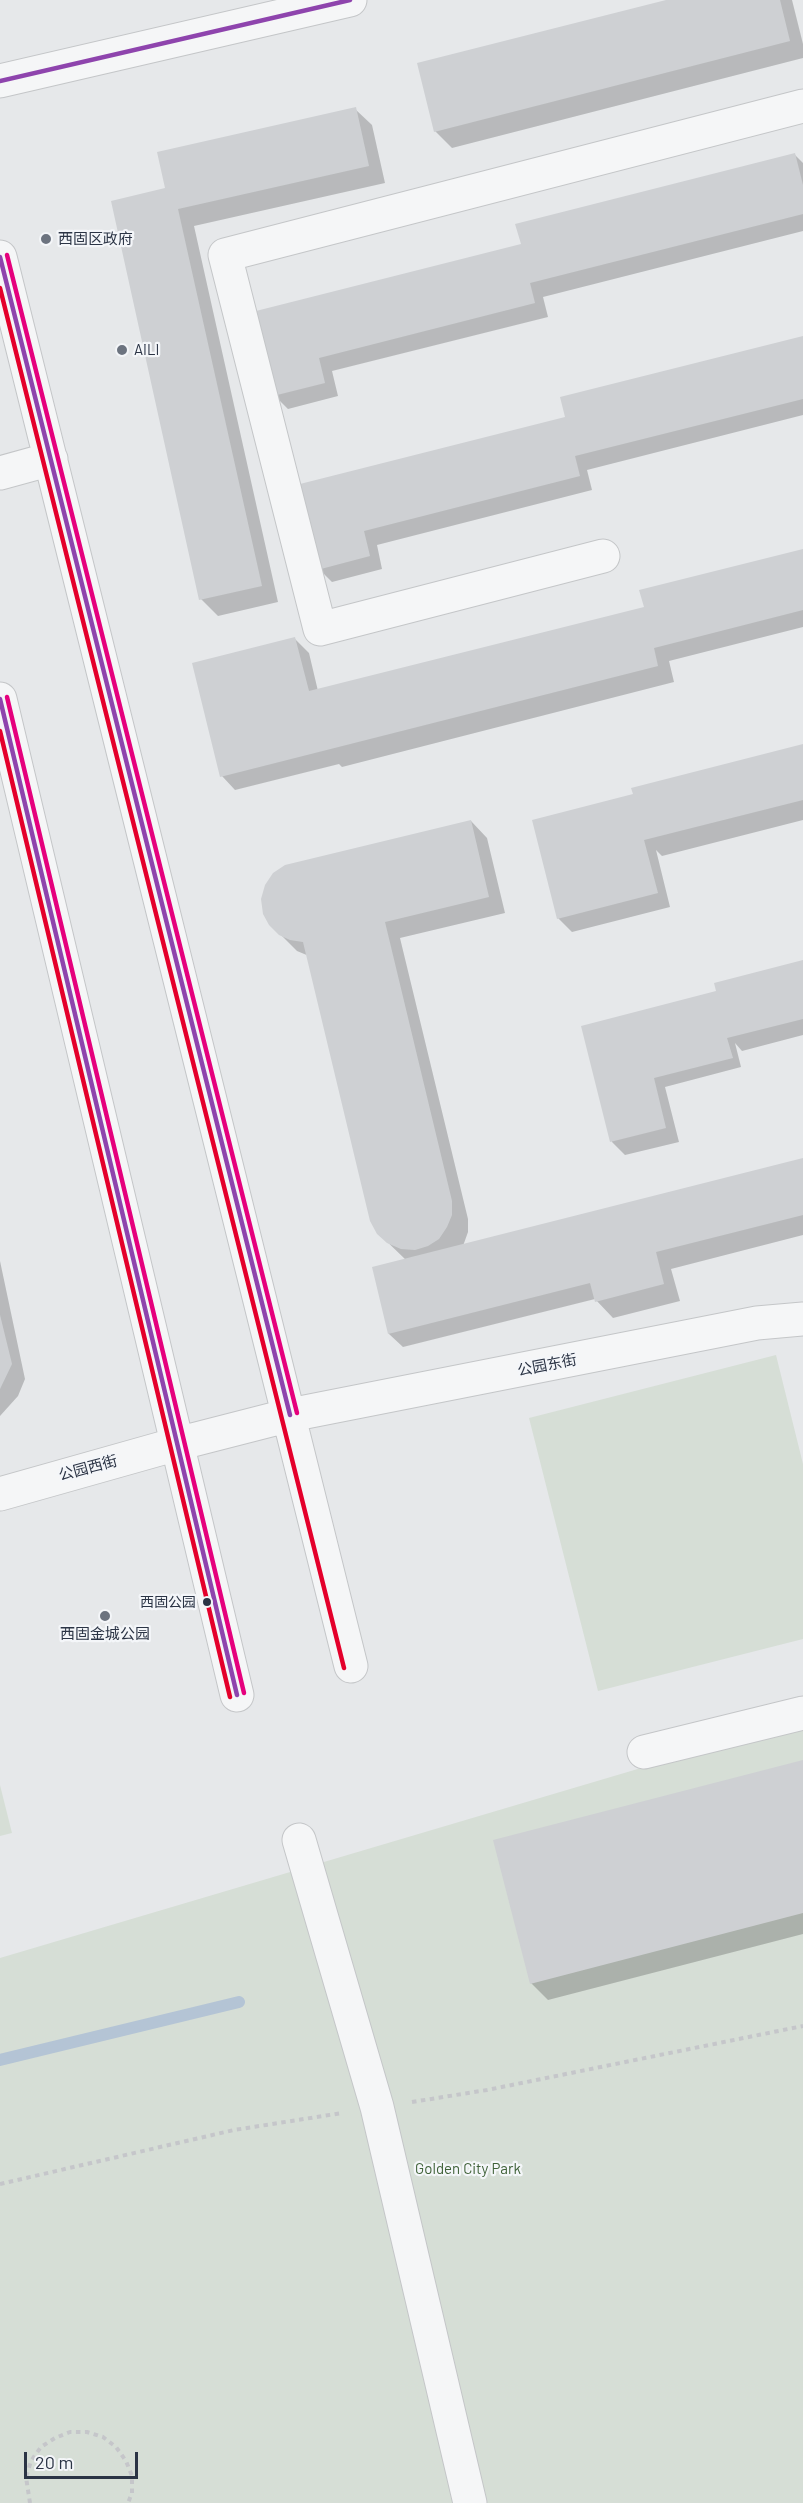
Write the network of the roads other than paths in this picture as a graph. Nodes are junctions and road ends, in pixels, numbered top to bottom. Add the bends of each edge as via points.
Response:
1 (350, 0) edge
2 (0, 81) edge
3 (803, 106) edge
4 (0, 257) edge
5 (51, 459) junction
6 (0, 473) edge
7 (603, 556) dead end
8 (0, 699) edge
9 (5, 746) edge
10 (803, 1319) edge
11 (291, 1416) junction
12 (177, 1444) junction
13 (0, 1494) edge
14 (351, 1666) dead end
15 (237, 1695) dead end
16 (803, 1713) edge
17 (644, 1752) dead end
18 (298, 1840) dead end
19 (470, 2503) edge

1 - 2 street
3 - 7 street via 225,255 320,629
4 - 5 street
5 - 6 street
5 - 11 street
8 - 9 street
9 - 12 street
10 - 11 street, 公园东街 via 757,1323
11 - 12 street, 公园东街
11 - 14 street
12 - 13 street, 公园西街
12 - 15 street
16 - 17 street
18 - 19 street via 377,2107

